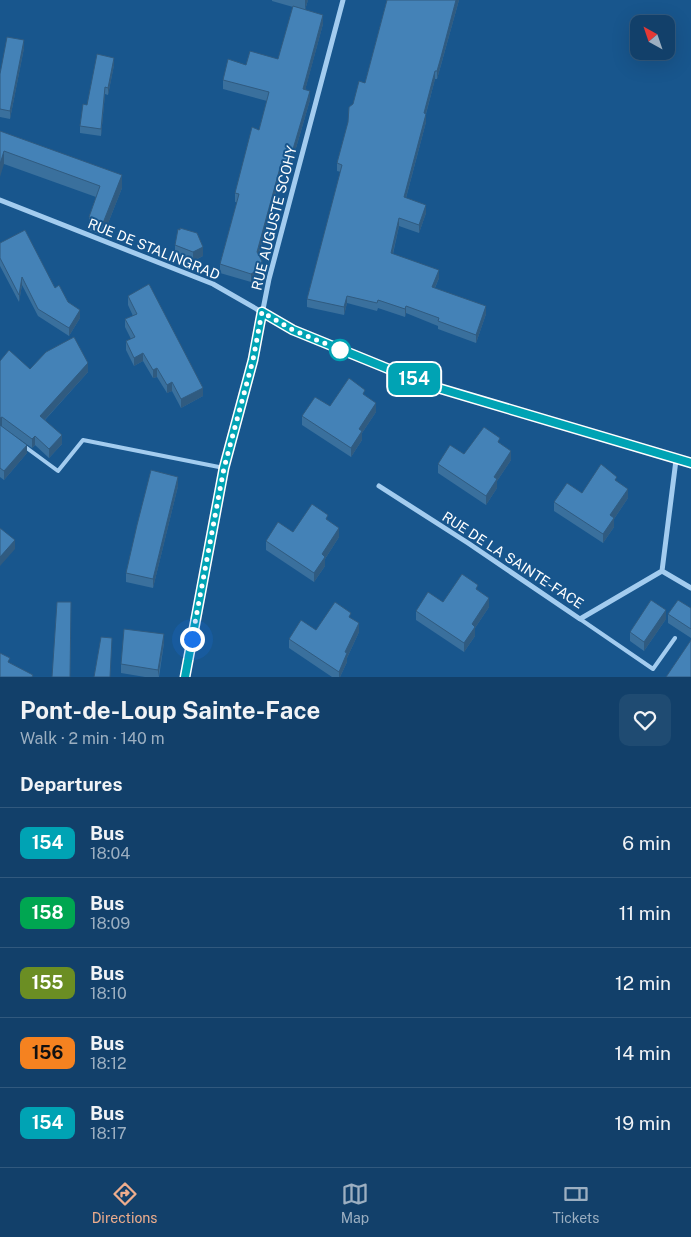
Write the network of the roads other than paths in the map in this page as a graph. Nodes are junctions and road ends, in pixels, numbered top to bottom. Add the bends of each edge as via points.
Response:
1 (343, 0) edge
2 (0, 200) edge
3 (262, 312) junction
4 (22, 444) edge
5 (676, 460) junction
6 (691, 464) edge
7 (224, 468) junction
8 (379, 486) dead end
9 (662, 571) junction
10 (691, 588) edge
11 (580, 619) junction
12 (674, 638) dead end
13 (185, 677) edge

1 - 3 street, RUE AUGUSTE SCOHY
2 - 3 street, RUE DE STALINGRAD via 213,284
3 - 5 street, RUE DE STALINGRAD via 293,330 428,385
3 - 7 street, RUE AUGUSTE SCOHY via 253,360
4 - 7 lane via 58,471 83,440
5 - 6 street, RUE DE STALINGRAD
5 - 9 street
7 - 13 street, RUE AUGUSTE SCOHY
8 - 11 street, RUE DE LA SAINTE-FACE
9 - 10 street
9 - 11 street, RUE DE LA SAINTE-FACE
11 - 12 lane via 653,668

